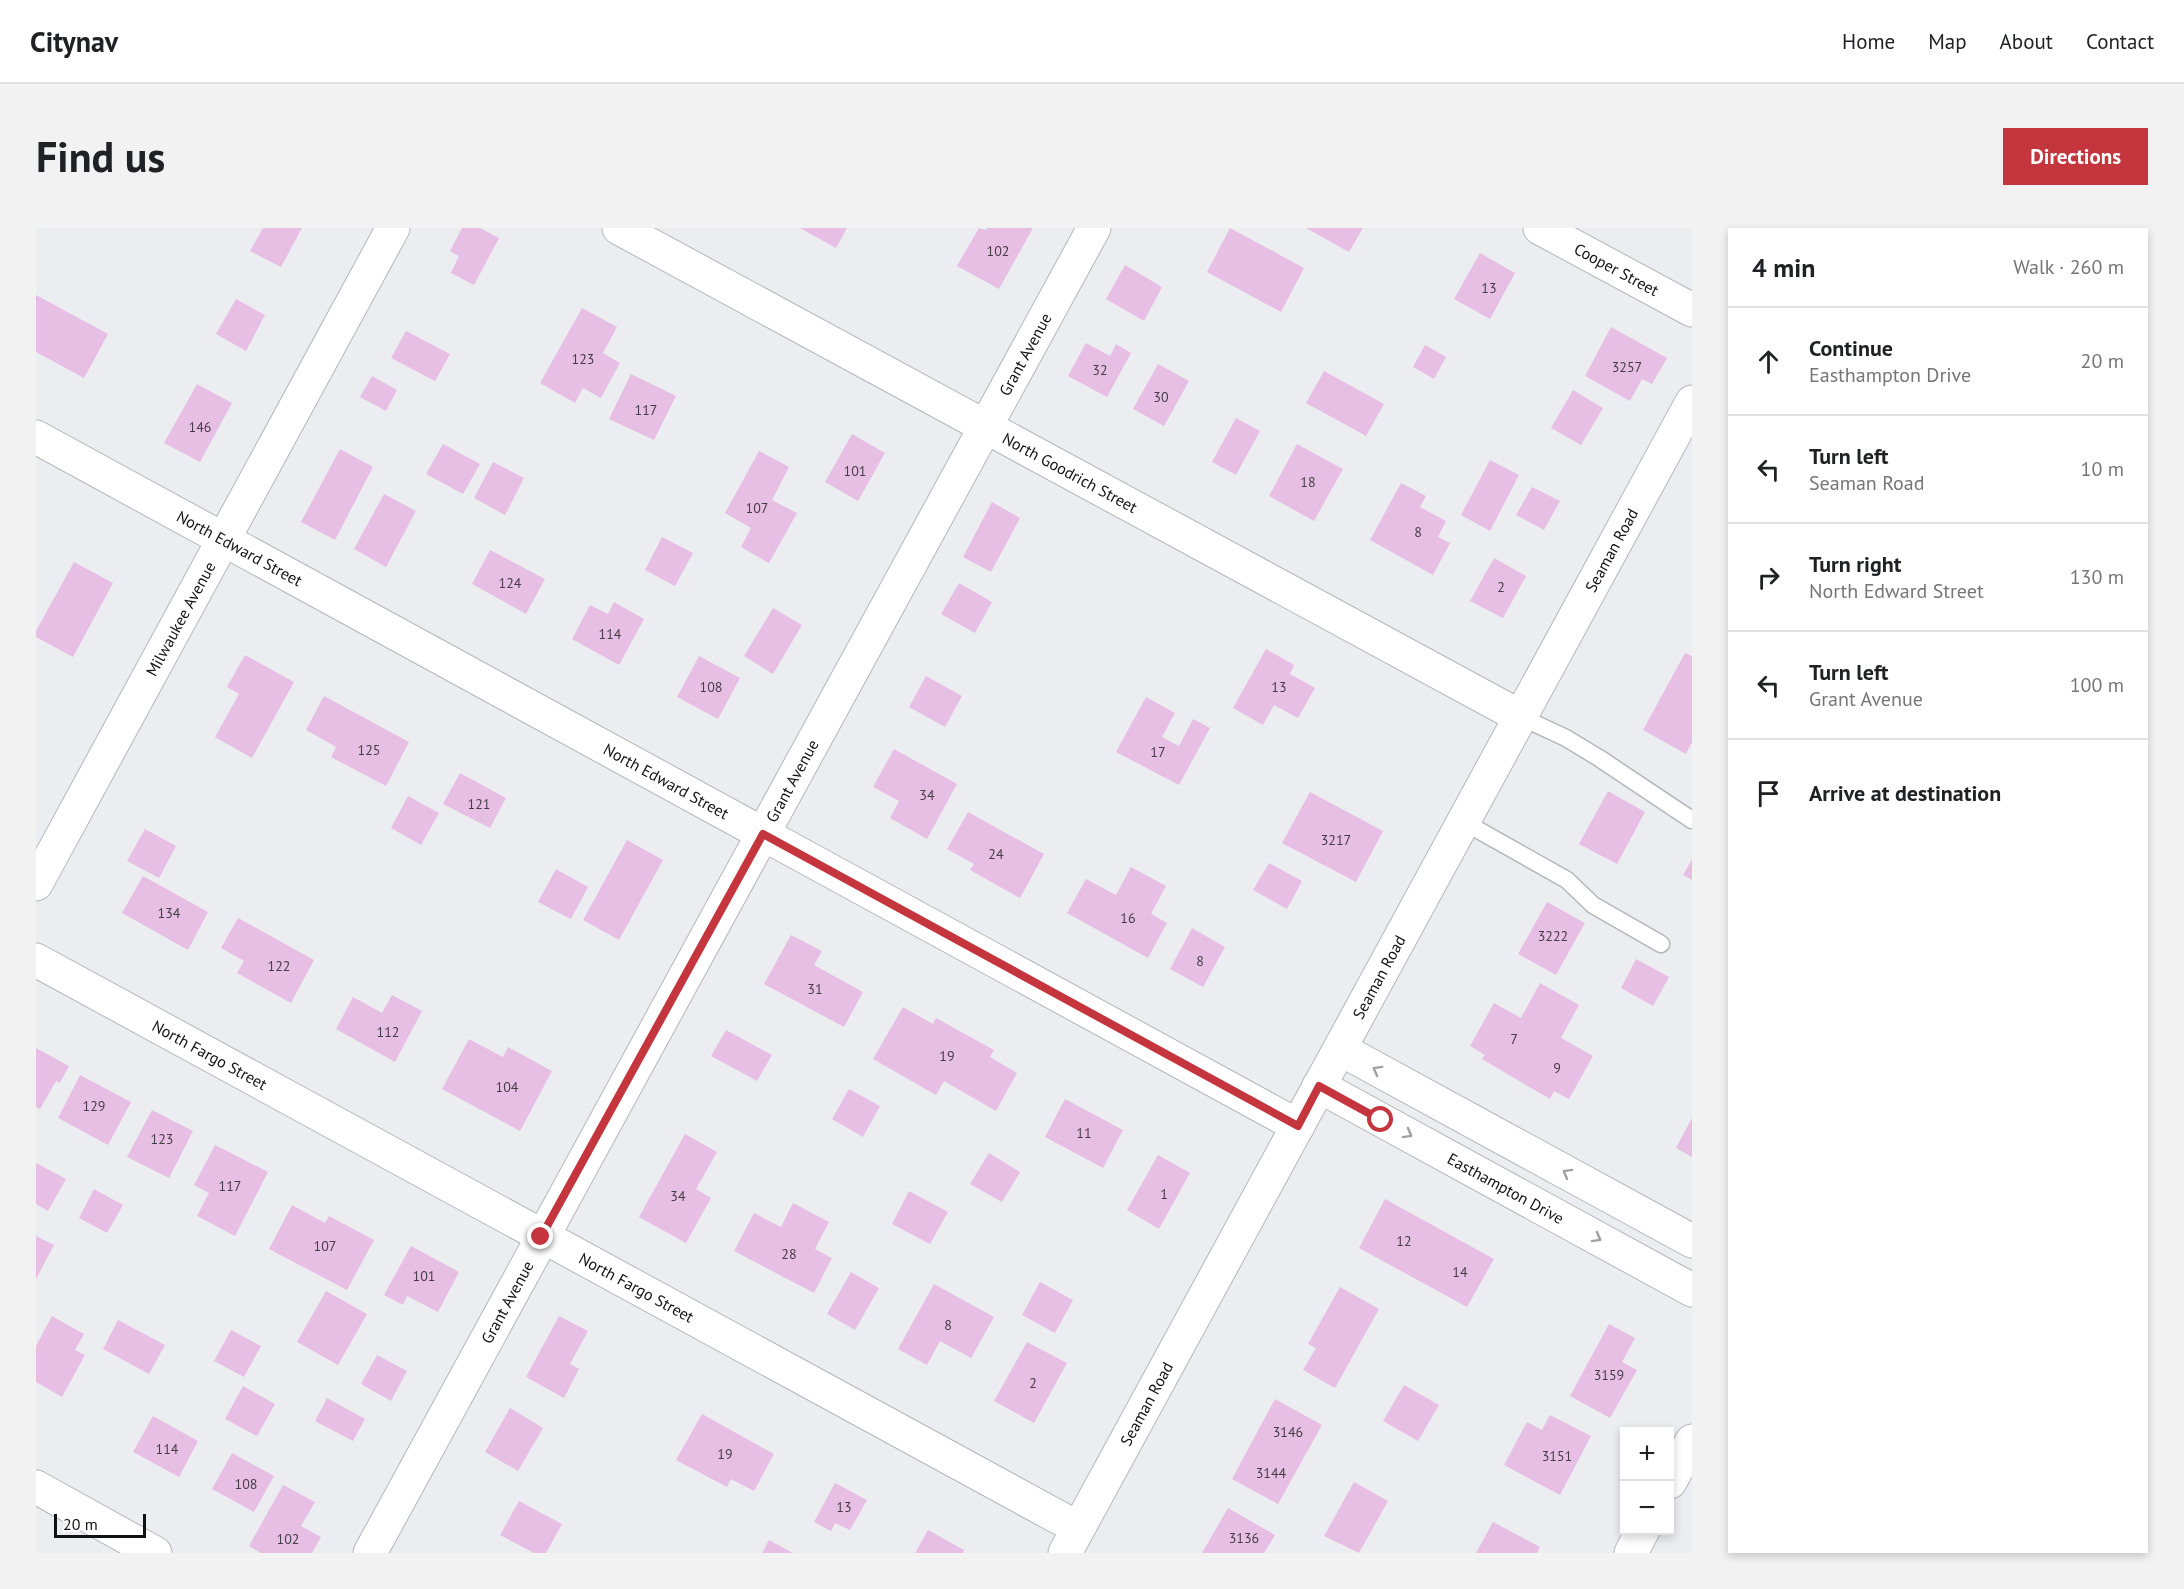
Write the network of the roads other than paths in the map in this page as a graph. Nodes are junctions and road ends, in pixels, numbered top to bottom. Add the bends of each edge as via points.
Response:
1 (393, 228) edge
2 (619, 228) edge
3 (1094, 228) edge
4 (1540, 228) edge
5 (1692, 310) edge
6 (1692, 402) edge
7 (987, 426) junction
8 (36, 437) edge
9 (224, 540) junction
10 (1521, 717) junction
11 (1692, 820) edge
12 (1464, 822) junction
13 (763, 834) junction
14 (36, 884) edge
15 (1661, 944) dead end
16 (36, 960) edge
17 (1340, 1049) junction
18 (1319, 1086) junction
19 (1298, 1126) junction
20 (541, 1237) junction
21 (1692, 1241) edge
22 (1692, 1290) edge
23 (1692, 1441) edge
24 (1671, 1481) edge
25 (36, 1487) edge
26 (1640, 1535) edge
27 (1072, 1540) edge
28 (155, 1553) edge
29 (370, 1553) edge
30 (1631, 1553) edge

1 - 9 street, Milwaukee Avenue
2 - 7 street, North Goodrich Street
3 - 7 street, Grant Avenue
4 - 5 street, Cooper Street
6 - 10 street, Seaman Road
7 - 10 street, North Goodrich Street
7 - 13 street, Grant Avenue
8 - 9 street, North Edward Street
9 - 13 street, North Edward Street
9 - 14 street, Milwaukee Avenue
10 - 11 lane via 1566,738
10 - 12 street, Seaman Road
12 - 15 lane via 1567,880 1593,905
12 - 17 street, Seaman Road
13 - 19 street, North Edward Street
13 - 20 street, Grant Avenue
16 - 20 street, North Fargo Street
17 - 18 street, Seaman Road
21 -> 17 street
18 - 19 street, Seaman Road
18 -> 22 street, Easthampton Drive
19 - 27 street, Seaman Road
20 - 27 street, North Fargo Street
20 - 29 street, Grant Avenue
23 - 24 street
25 - 28 street
26 - 30 street

